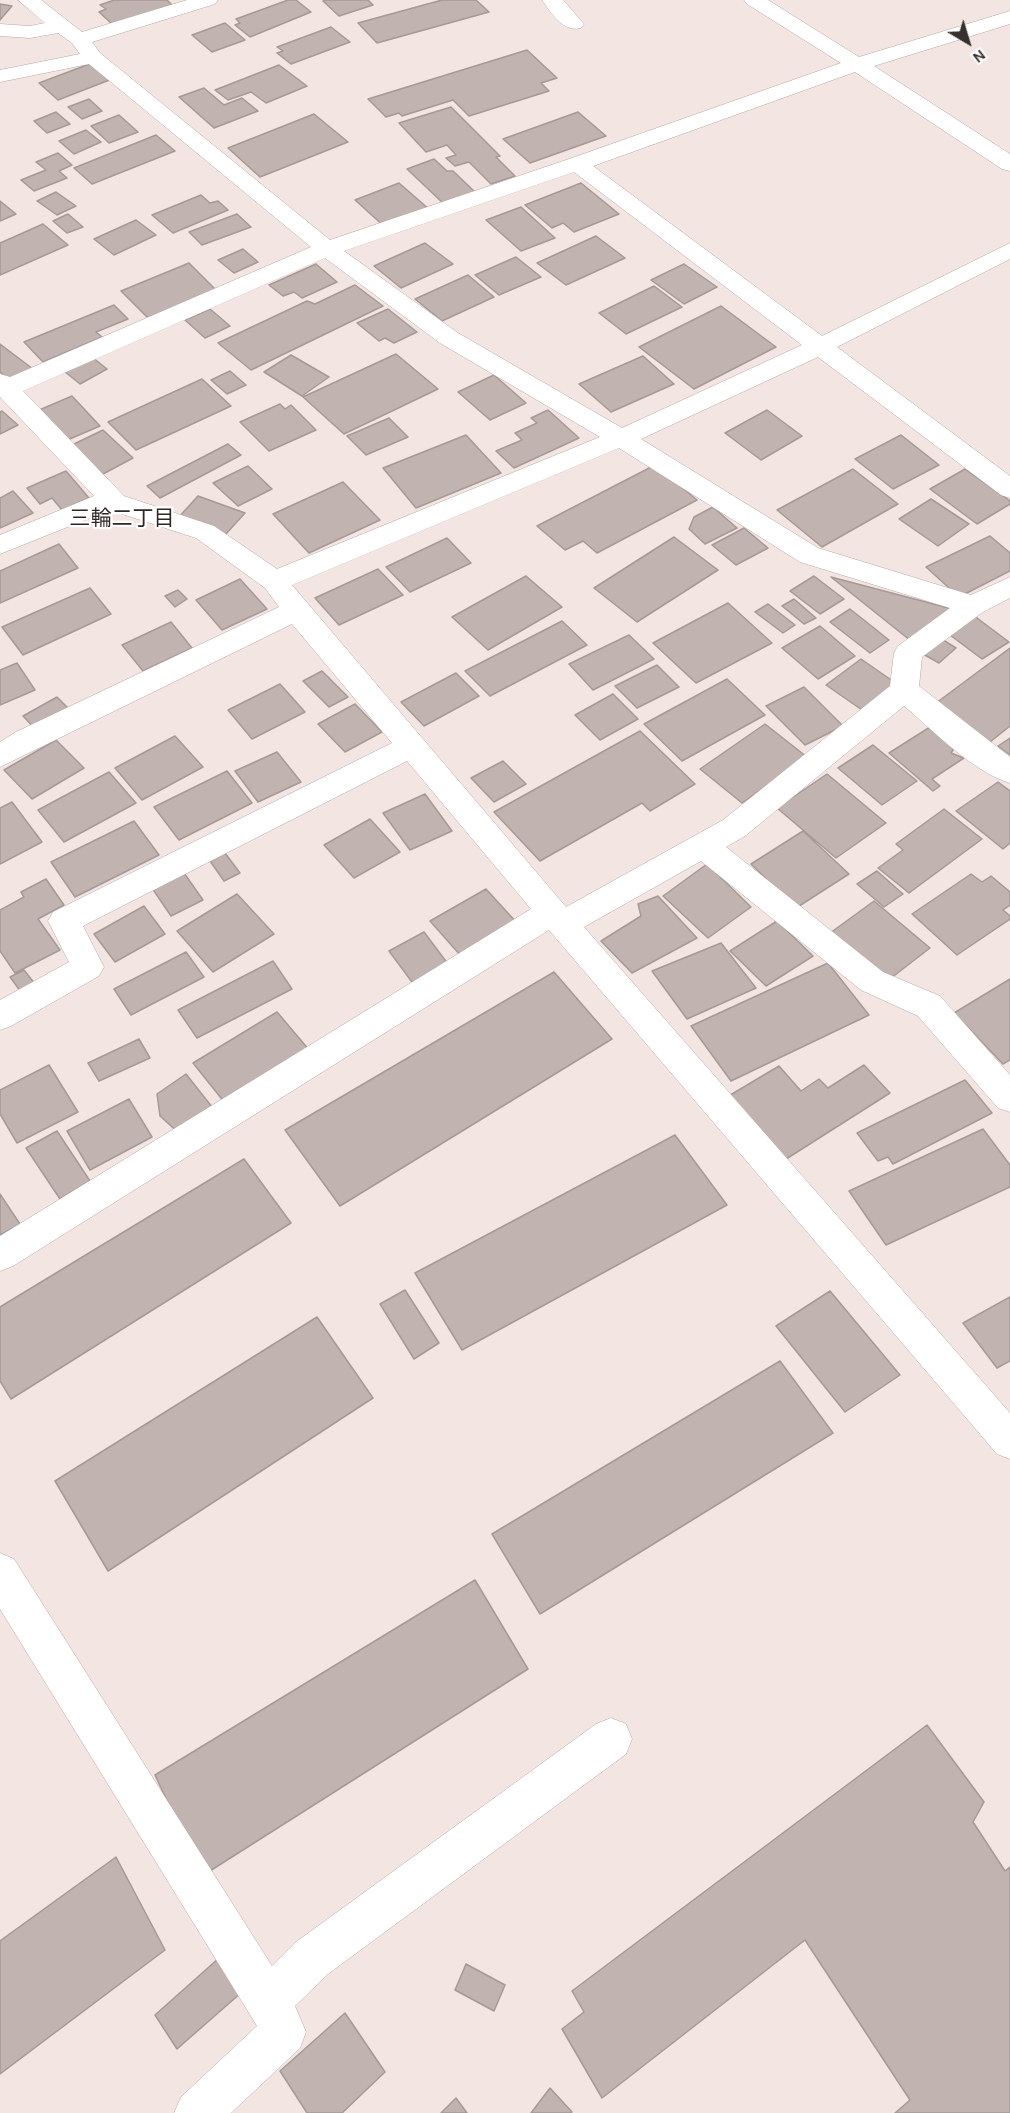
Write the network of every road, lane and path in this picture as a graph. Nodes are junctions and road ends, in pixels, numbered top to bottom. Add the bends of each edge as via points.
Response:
1 (28, 0) edge
2 (208, 0) edge
3 (552, 0) edge
4 (754, 0) edge
5 (1010, 17) edge
6 (574, 24) dead end
7 (62, 26) junction
8 (0, 30) edge
9 (79, 39) junction
10 (93, 57) junction
11 (858, 64) junction
12 (0, 76) edge
13 (577, 164) junction
14 (1010, 164) edge
15 (327, 249) junction
16 (1010, 250) edge
17 (821, 345) junction
18 (4, 385) edge
19 (621, 438) junction
20 (1010, 489) edge
21 (111, 499) junction
22 (0, 545) edge
23 (275, 581) junction
24 (1010, 587) edge
25 (973, 605) junction
26 (296, 610) junction
27 (904, 690) junction
28 (411, 746) junction
29 (0, 756) edge
30 (1010, 772) edge
31 (703, 845) junction
32 (558, 918) junction
33 (0, 1016) edge
34 (1010, 1098) edge
35 (0, 1255) edge
36 (1010, 1441) edge
37 (0, 1573) edge
38 (611, 1739) dead end
39 (268, 2001) junction
40 (197, 2113) edge

1 - 7 street
2 - 9 street
3 - 6 street
4 - 11 street
5 - 11 street
7 - 8 street via 30,32
7 - 9 street
9 - 10 street
10 - 12 street
10 - 15 street
11 - 13 street
11 - 14 street
13 - 15 street
13 - 17 street
15 - 18 street
15 - 19 street via 449,338
16 - 17 street
17 - 19 street
17 - 20 street
18 - 21 street
19 - 23 street
19 - 25 street via 808,555
21 - 22 street
21 - 23 street via 205,532
23 - 26 street
24 - 25 street
25 - 27 street via 908,653
26 - 28 street
26 - 29 street
27 - 30 street
27 - 31 street via 734,828
28 - 32 street
28 - 33 street via 64,921 88,967
31 - 32 street
31 - 34 street via 872,981 929,1006
32 - 35 street
32 - 36 street
37 - 39 street
38 - 39 street via 312,1958
39 - 40 street via 284,2032

